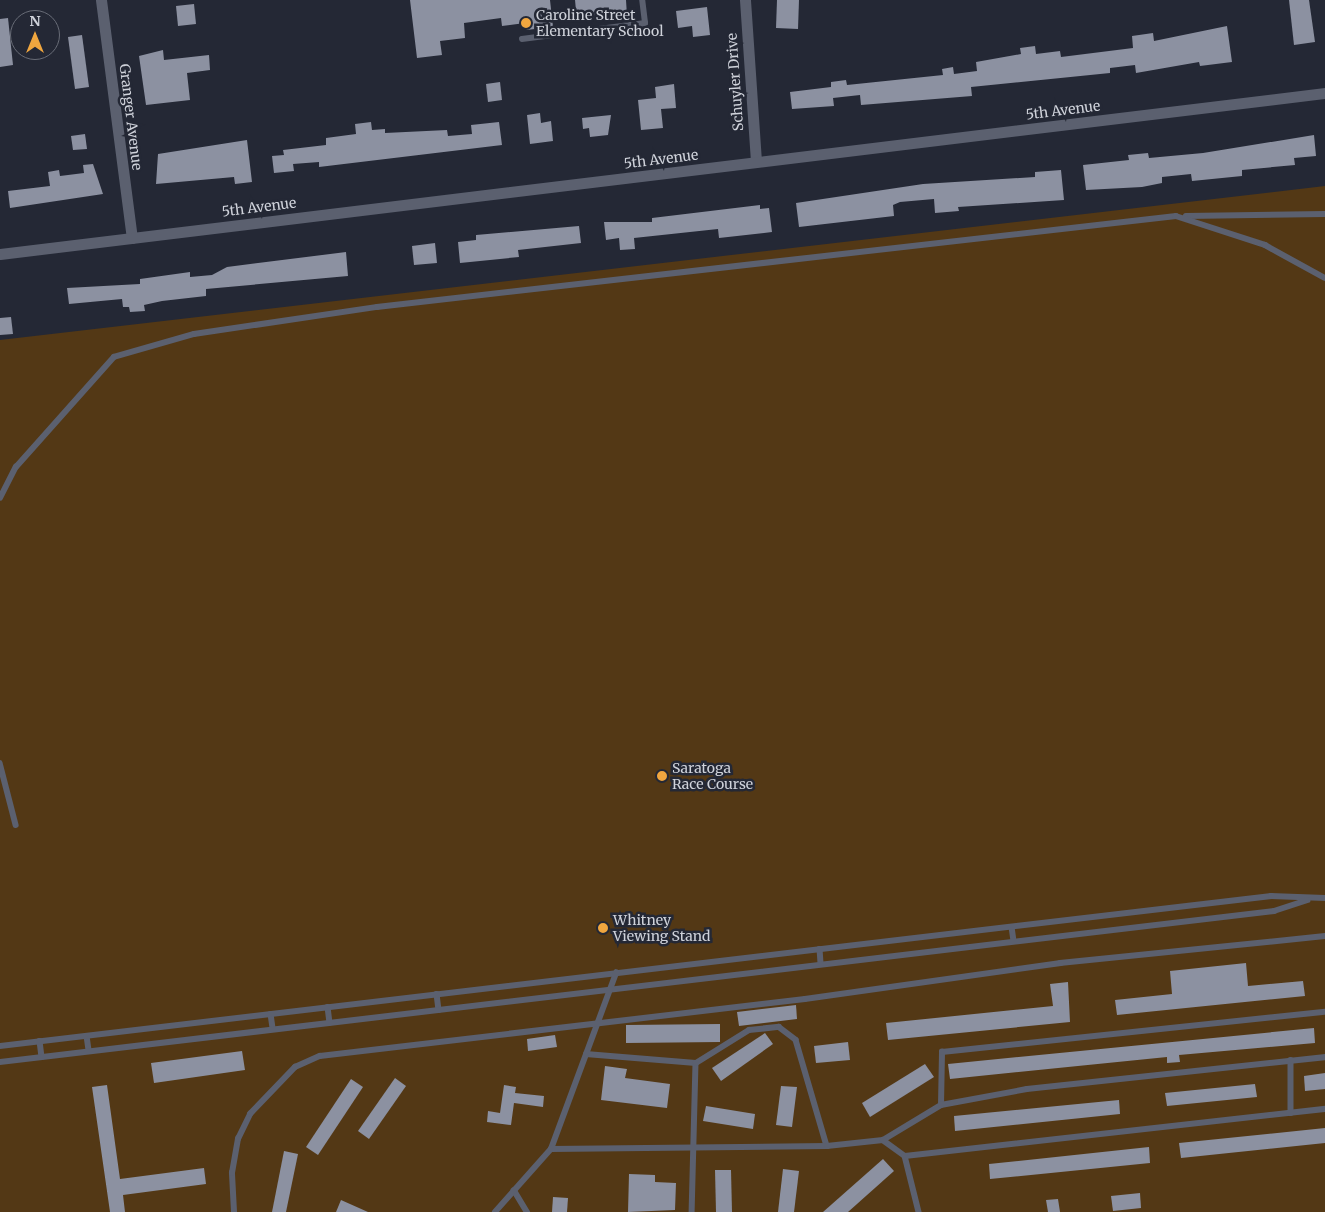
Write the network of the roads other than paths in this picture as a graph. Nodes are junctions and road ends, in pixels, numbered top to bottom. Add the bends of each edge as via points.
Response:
1 (101, 0) edge
2 (642, 0) edge
3 (745, 0) edge
4 (522, 39) dead end
5 (1325, 93) edge
6 (756, 162) junction
7 (1325, 214) edge
8 (1176, 216) junction
9 (132, 238) junction
10 (0, 254) edge
11 (1325, 278) edge
12 (0, 498) edge
13 (0, 763) edge
14 (16, 825) dead end
15 (1325, 898) edge
16 (1309, 900) junction
17 (1012, 927) junction
18 (1325, 936) edge
19 (1014, 942) junction
20 (820, 949) junction
21 (821, 964) junction
22 (616, 973) junction
23 (610, 989) junction
24 (437, 994) junction
25 (328, 1007) junction
26 (439, 1010) junction
27 (1325, 1012) edge
28 (271, 1014) junction
29 (598, 1022) junction
30 (330, 1023) junction
31 (272, 1029) junction
32 (87, 1036) junction
33 (40, 1041) junction
34 (0, 1046) edge
35 (89, 1051) junction
36 (586, 1054) junction
37 (42, 1056) junction
38 (1325, 1057) edge
39 (1291, 1060) junction
40 (0, 1062) edge
41 (696, 1063) junction
42 (941, 1105) junction
43 (1325, 1109) edge
44 (1291, 1113) junction
45 (883, 1140) junction
46 (827, 1146) junction
47 (551, 1149) junction
48 (693, 1149) junction
49 (905, 1156) junction
50 (514, 1190) junction
51 (234, 1212) edge
52 (495, 1212) edge
53 (526, 1212) edge
54 (692, 1212) edge
55 (919, 1212) edge

1 - 9 street, Granger Avenue
2 - 4 lane via 645,23
3 - 6 street, Schuyler Drive
5 - 6 street, 5th Avenue
6 - 9 street, 5th Avenue
7 - 8 lane
8 - 11 lane via 1265,245
8 - 12 lane via 377,307 194,334 114,357 16,467
9 - 10 street, 5th Avenue
13 - 14 lane
15 - 16 lane
16 - 17 lane via 1271,896
16 - 19 lane via 1274,911
17 - 19 lane
17 - 20 lane
18 - 29 lane via 1060,963
19 - 21 lane
20 - 21 lane
20 - 22 lane
21 - 23 lane
22 - 23 lane
22 - 24 lane
23 - 26 lane
23 - 29 lane
24 - 25 lane
24 - 26 lane
25 - 28 lane
25 - 30 lane
26 - 30 lane
27 - 42 lane via 942,1052
28 - 31 lane
28 - 32 lane
29 - 36 lane
29 - 51 lane via 353,1050 320,1056 295,1067 250,1114 238,1139 232,1173
30 - 31 lane
31 - 35 lane
32 - 33 lane
32 - 35 lane
33 - 34 lane
33 - 37 lane
35 - 37 lane
36 - 41 lane
36 - 47 lane
37 - 40 lane
38 - 39 lane
39 - 42 lane via 1027,1089
39 - 44 lane
41 - 46 lane via 749,1030 779,1027 796,1040
41 - 48 lane
42 - 45 lane
43 - 44 lane
44 - 49 lane
45 - 46 lane
45 - 49 lane
46 - 48 lane
47 - 48 lane
47 - 50 lane
48 - 54 lane
49 - 55 lane
50 - 52 lane
50 - 53 lane

